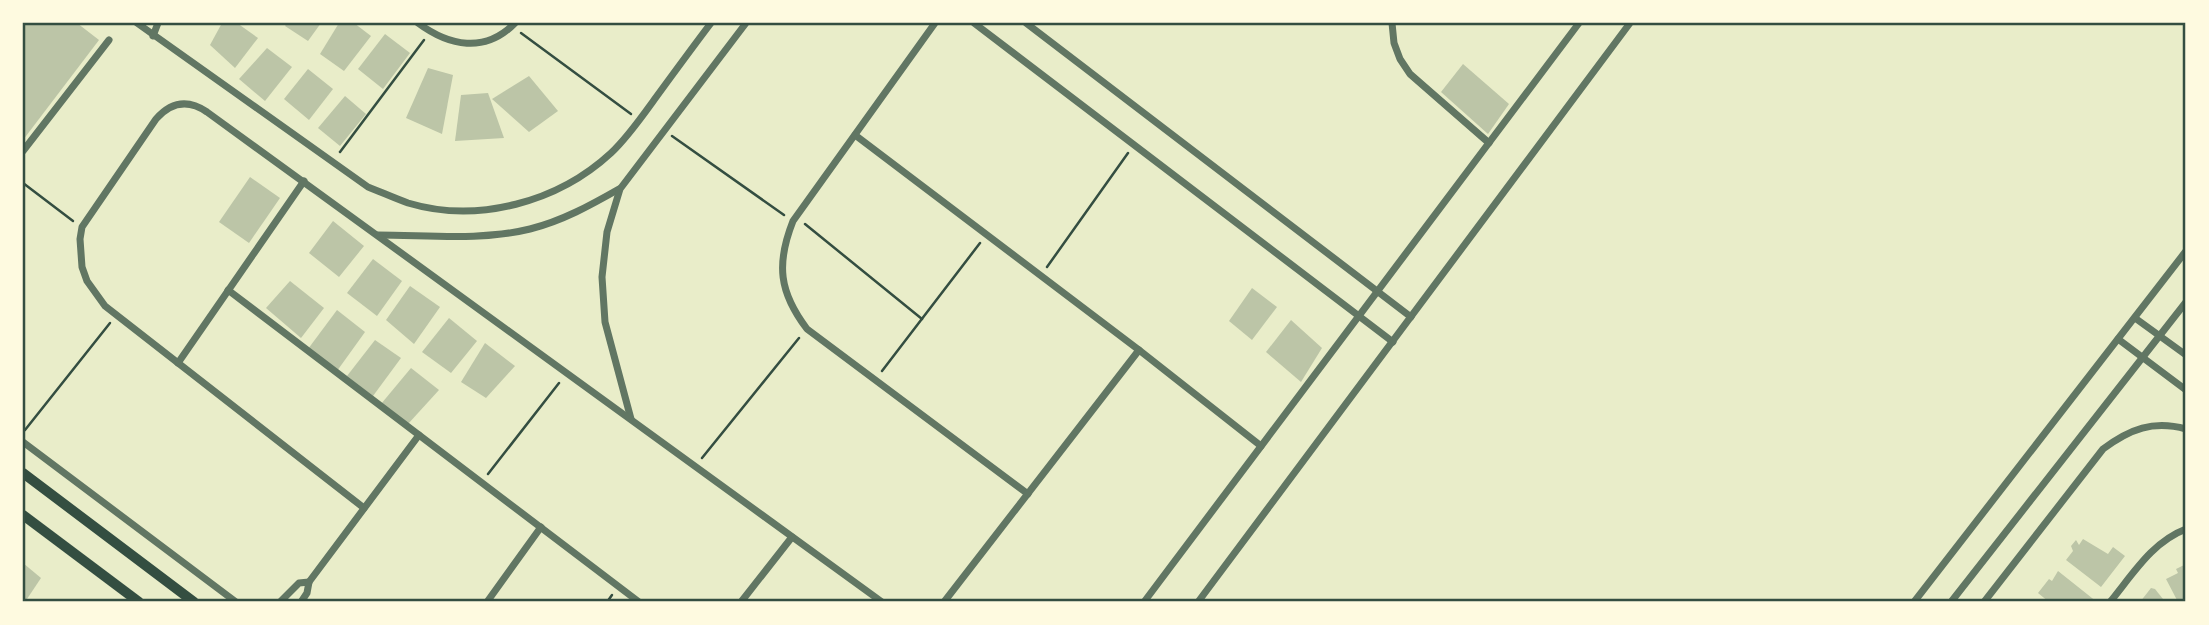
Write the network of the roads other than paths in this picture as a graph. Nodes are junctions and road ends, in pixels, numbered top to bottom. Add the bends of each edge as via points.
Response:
1 (137, 23) edge
2 (158, 23) edge
3 (418, 23) edge
4 (711, 23) edge
5 (746, 23) edge
6 (935, 23) edge
7 (974, 23) edge
8 (1026, 23) edge
9 (1392, 23) edge
10 (1579, 23) edge
11 (1630, 23) edge
12 (513, 24) edge
13 (153, 36) junction
14 (109, 40) dead end
15 (855, 135) junction
16 (1489, 143) junction
17 (23, 151) edge
18 (304, 181) junction
19 (620, 188) junction
20 (377, 235) junction
21 (2186, 251) edge
22 (228, 290) junction
23 (1377, 292) junction
24 (2186, 302) edge
25 (1360, 315) junction
26 (1411, 317) junction
27 (2135, 318) junction
28 (2160, 336) junction
29 (2118, 339) junction
30 (1392, 342) junction
31 (1139, 350) junction
32 (2186, 355) edge
33 (2143, 358) junction
34 (178, 363) junction
35 (2186, 390) edge
36 (632, 420) junction
37 (2186, 429) edge
38 (419, 435) junction
39 (23, 442) edge
40 (1261, 446) junction
41 (23, 472) edge
42 (1028, 494) junction
43 (364, 508) junction
44 (23, 515) edge
45 (541, 527) junction
46 (2186, 529) edge
47 (792, 537) junction
48 (309, 582) junction
49 (139, 602) edge
50 (194, 602) edge
51 (236, 602) edge
52 (280, 602) edge
53 (300, 602) edge
54 (486, 602) edge
55 (639, 602) edge
56 (741, 602) edge
57 (882, 602) edge
58 (944, 602) edge
59 (1144, 602) edge
60 (1198, 602) edge
61 (1914, 602) edge
62 (1951, 602) edge
63 (1984, 602) edge
64 (2110, 602) edge

1 - 13 street
2 - 13 street
3 - 12 street via 450,42 472,44 494,39
4 - 13 street via 611,153 577,180 537,199 495,209 452,210 409,203 368,187
5 - 19 street
6 - 15 street
7 - 25 street
8 - 23 street
9 - 16 street via 1400,60 1410,74
10 - 16 street
11 - 26 street
14 - 17 street
15 - 31 street
15 - 42 street via 795,219 785,243 782,266 793,310 807,329
16 - 23 street
18 - 20 street
18 - 22 street
18 - 34 street via 199,107 170,106 156,119 82,227 80,252 87,281 105,306
19 - 20 street via 577,213 531,229 482,236
19 - 36 street via 607,232 602,277 605,322
20 - 36 street
21 - 27 street
22 - 34 street
22 - 38 street
23 - 25 street
23 - 26 street
24 - 28 street
25 - 30 street
25 - 40 street
26 - 30 street
27 - 28 street
27 - 29 street
28 - 32 street
28 - 33 street
29 - 33 street
29 - 61 street
30 - 60 street
31 - 40 street
31 - 42 street
33 - 35 street
33 - 62 street
34 - 43 street
36 - 47 street
37 - 63 street via 2168,424 2139,428 2103,449
38 - 43 street
38 - 45 street
39 - 51 street
40 - 59 street
41 - 50 main road
42 - 58 street
43 - 48 street
44 - 49 main road
45 - 54 street
45 - 55 street
46 - 64 street via 2154,548
47 - 56 street
47 - 57 street
48 - 52 street via 299,583
48 - 53 street

